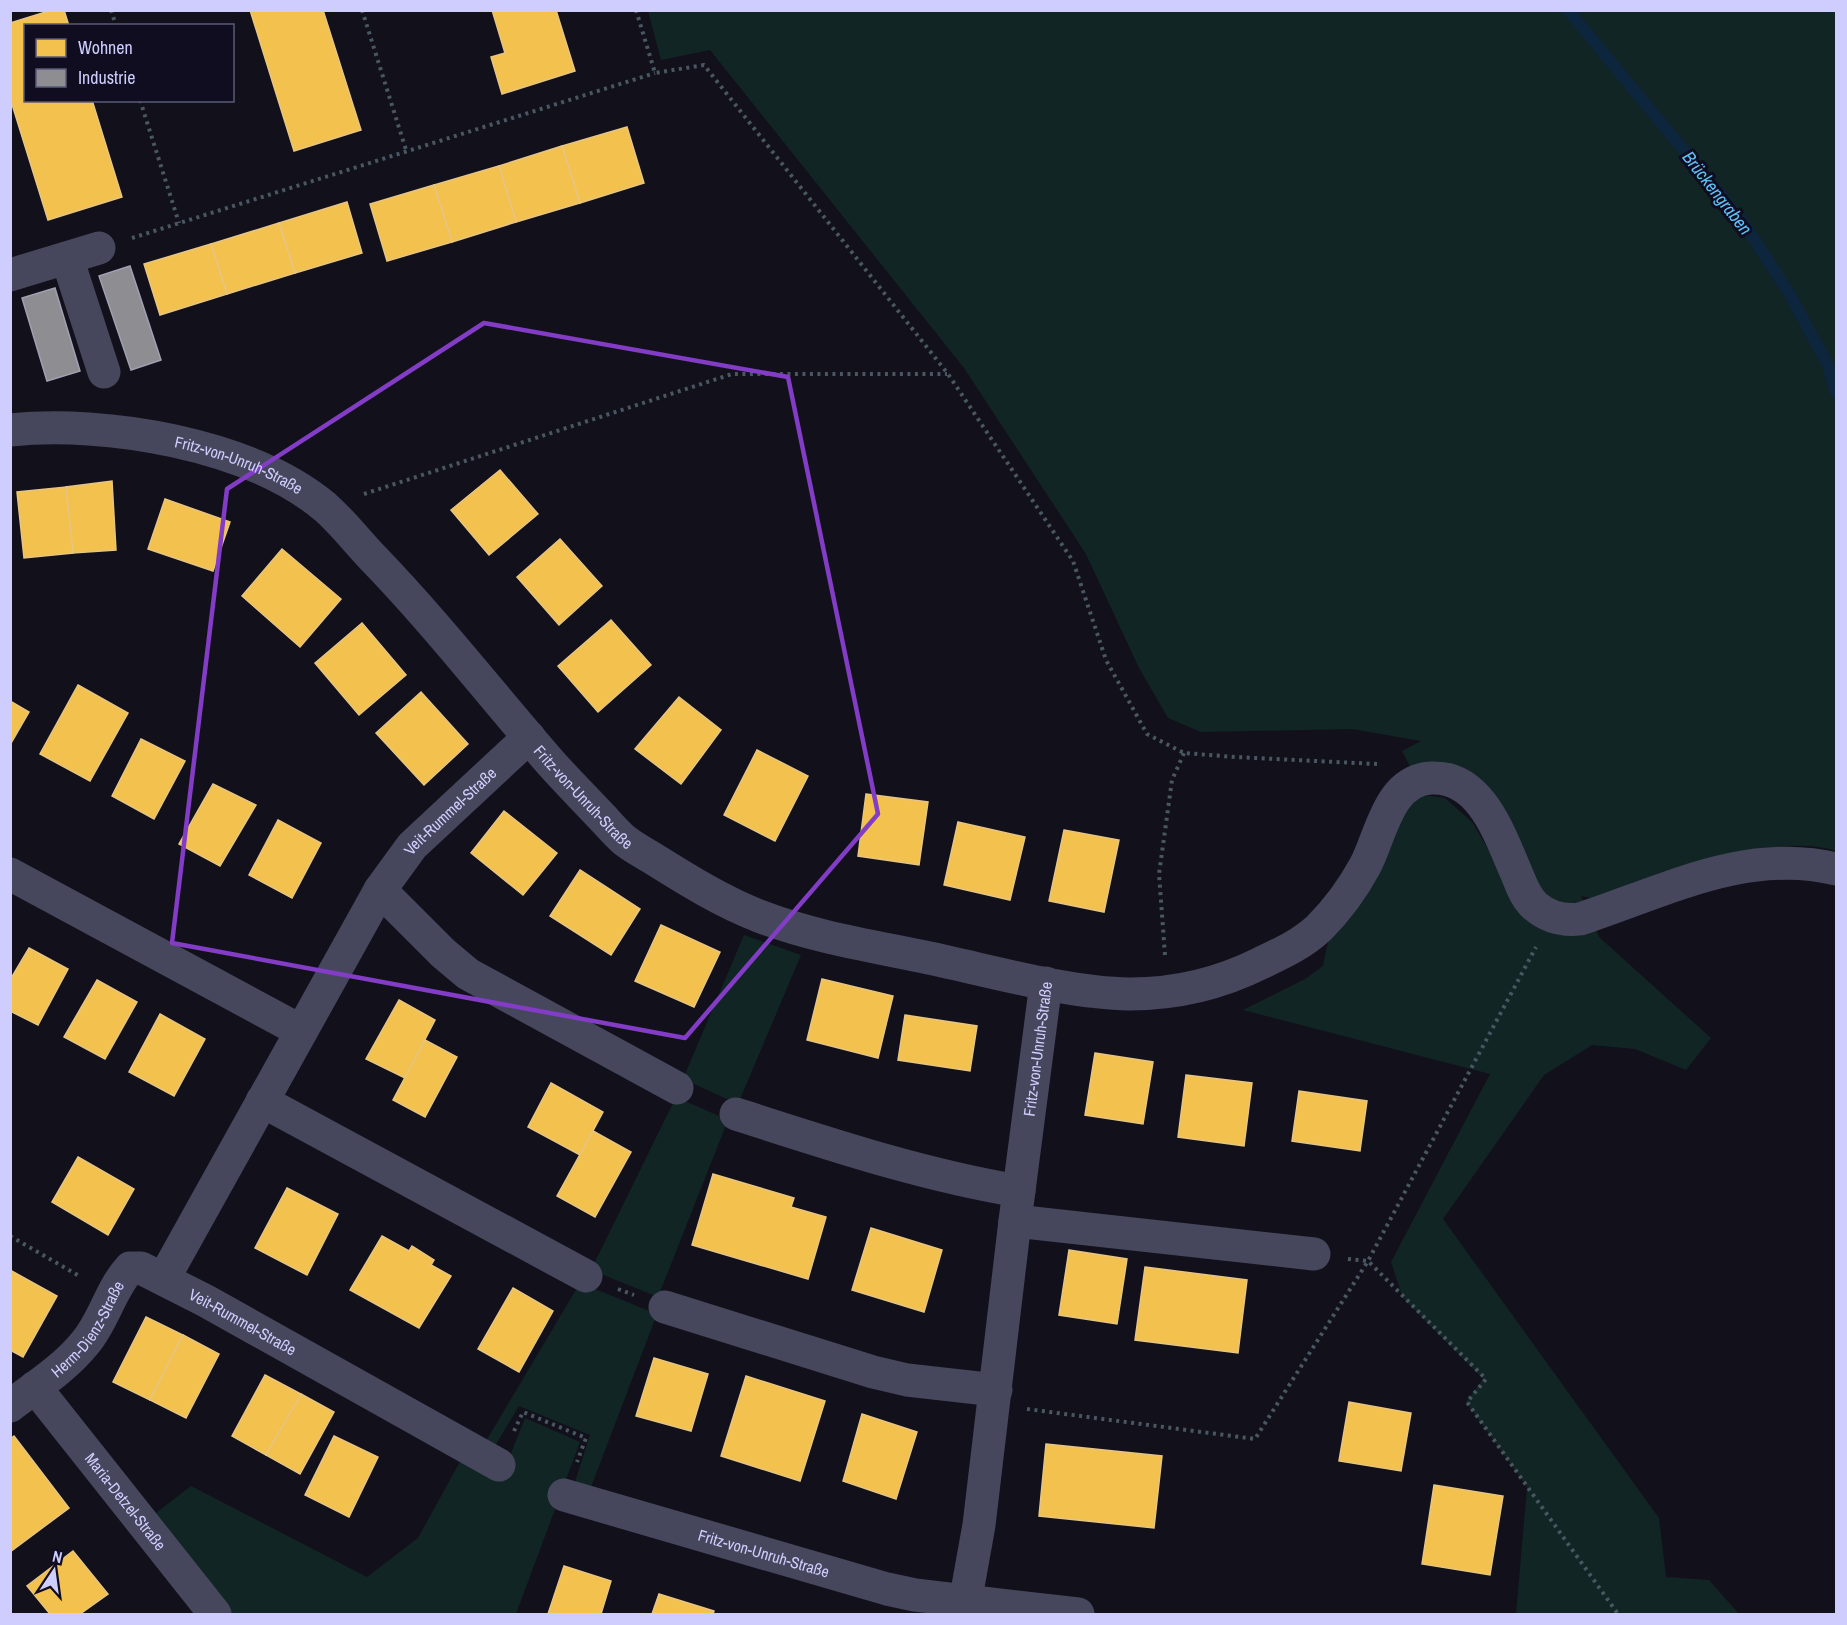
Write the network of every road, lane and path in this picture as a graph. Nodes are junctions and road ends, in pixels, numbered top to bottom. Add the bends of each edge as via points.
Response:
1 (362, 10) edge
2 (636, 10) edge
3 (655, 73) junction
4 (141, 102) edge
5 (407, 153) junction
6 (179, 223) junction
7 (99, 248) joint
8 (68, 258) junction
9 (10, 276) edge
10 (104, 372) dead end
11 (948, 374) junction
12 (10, 430) edge
13 (324, 507) junction
14 (529, 737) junction
15 (1184, 753) junction
16 (1412, 782) junction
17 (1836, 869) edge
18 (10, 874) edge
19 (380, 890) junction
20 (1553, 916) junction
21 (1046, 983) junction
22 (1167, 992) junction
23 (301, 1031) junction
24 (677, 1088) dead end
25 (262, 1101) junction
26 (736, 1114) dead end
27 (1017, 1206) junction
28 (10, 1236) edge
29 (1314, 1254) dead end
30 (1368, 1262) junction
31 (586, 1275) joint
32 (164, 1278) junction
33 (112, 1296) junction
34 (665, 1307) joint
35 (23, 1396) edge
36 (995, 1397) junction
37 (499, 1465) joint
38 (564, 1495) joint
39 (964, 1608) edge
40 (214, 1614) edge
41 (1078, 1614) edge
42 (1618, 1614) edge

1 - 5 path
2 - 3 path
3 - 5 path
3 - 11 path via 704,65
4 - 6 path
5 - 6 path
6 - 7 path
7 - 8 street
8 - 9 street
8 - 10 street
11 - 13 path via 732,374
11 - 15 path via 1073,561 1106,660 1148,734
12 - 13 street, Fritz-von-Unruh-Straße via 84,428 177,441 237,458 288,483
13 - 14 street, Fritz-von-Unruh-Straße via 399,585
14 - 19 street, Veit-Rummel-Straße via 412,846
14 - 21 street, Fritz-von-Unruh-Straße via 625,840 692,883 759,916 817,934
15 - 16 path via 1393,765
15 - 22 path via 1172,780 1159,874
16 - 20 street via 1444,778 1475,796 1498,830 1527,896 1536,907
16 - 22 street via 1392,804 1367,862 1344,899 1311,934 1244,972
17 - 20 street via 1770,863 1717,871 1580,919 1565,921
18 - 23 street
19 - 23 street, Veit-Rummel-Straße
19 - 24 street via 468,974
20 - 30 path
21 - 22 street via 1130,994
21 - 27 street, Fritz-von-Unruh-Straße
23 - 25 street, Veit-Rummel-Straße
25 - 31 street
25 - 32 street, Veit-Rummel-Straße
26 - 27 street via 938,1176
27 - 29 street
27 - 36 street, Fritz-von-Unruh-Straße
28 - 33 path
30 - 36 path via 1255,1439
30 - 42 path via 1486,1379 1467,1402
31 - 34 path
32 - 33 street, Herm-Dienz-Straße via 141,1268 130,1268
32 - 37 street, Veit-Rummel-Straße
33 - 35 street, Herm-Dienz-Straße via 85,1343
34 - 36 street via 873,1372
35 - 40 street, Maria-Detzel-Straße
36 - 39 street, Fritz-von-Unruh-Straße
37 - 38 path via 523,1412 586,1438
38 - 39 street, Fritz-von-Unruh-Straße via 857,1582
39 - 41 street, Fritz-von-Unruh-Straße

